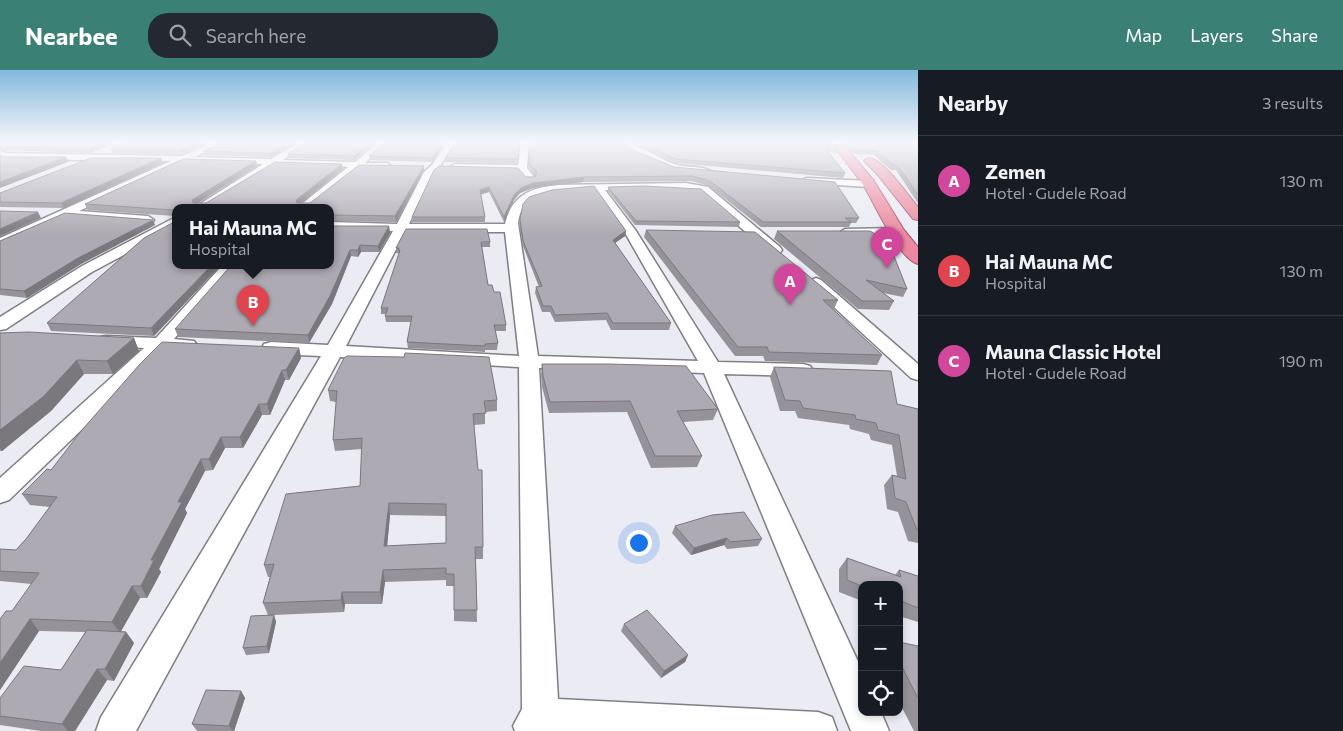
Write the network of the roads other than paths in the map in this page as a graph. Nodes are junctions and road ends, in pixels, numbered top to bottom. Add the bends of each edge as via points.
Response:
1 (151, 174) edge
2 (254, 174) edge
3 (346, 174) edge
4 (428, 174) edge
5 (528, 174) edge
6 (861, 174) edge
7 (883, 174) edge
8 (799, 180) edge
9 (869, 184) junction
10 (598, 186) junction
11 (543, 190) junction
12 (205, 204) edge
13 (307, 204) edge
14 (38, 212) edge
15 (916, 212) edge
16 (66, 213) junction
17 (172, 222) edge
18 (172, 224) edge
19 (334, 226) edge
20 (401, 228) junction
21 (511, 228) junction
22 (630, 231) junction
23 (649, 232) edge
24 (833, 232) edge
25 (897, 232) junction
26 (736, 233) edge
27 (756, 233) junction
28 (775, 233) dead end
29 (0, 243) edge
30 (918, 259) edge
31 (228, 269) edge
32 (0, 325) edge
33 (85, 340) edge
34 (160, 344) junction
35 (208, 346) edge
36 (256, 348) edge
37 (334, 351) junction
38 (529, 362) junction
39 (711, 366) junction
40 (819, 370) edge
41 (888, 373) edge
42 (918, 374) edge
43 (0, 493) edge
44 (536, 726) edge
45 (115, 731) edge
46 (818, 731) edge
47 (870, 731) edge

1 - 16 street
2 - 12 street
3 - 13 street
4 - 20 street
5 - 11 street
6 - 9 highway
7 - 15 highway
8 - 9 street
9 - 25 highway
10 - 11 street
10 - 22 street
10 - 27 street via 699,187
11 - 21 street via 521,201 512,216
14 - 16 street
16 - 17 street
16 - 29 street
18 - 32 street via 87,269
19 - 20 street
20 - 21 street
20 - 37 street
21 - 38 street
22 - 23 street
22 - 39 street
24 - 25 street
25 - 30 highway
26 - 27 street
27 - 28 street
27 - 42 street
31 - 34 street
33 - 34 street
34 - 35 street
34 - 43 street
36 - 37 street
37 - 38 street
37 - 45 street
38 - 39 street
38 - 44 street
39 - 40 street
39 - 47 street
41 - 42 street
44 - 46 street

